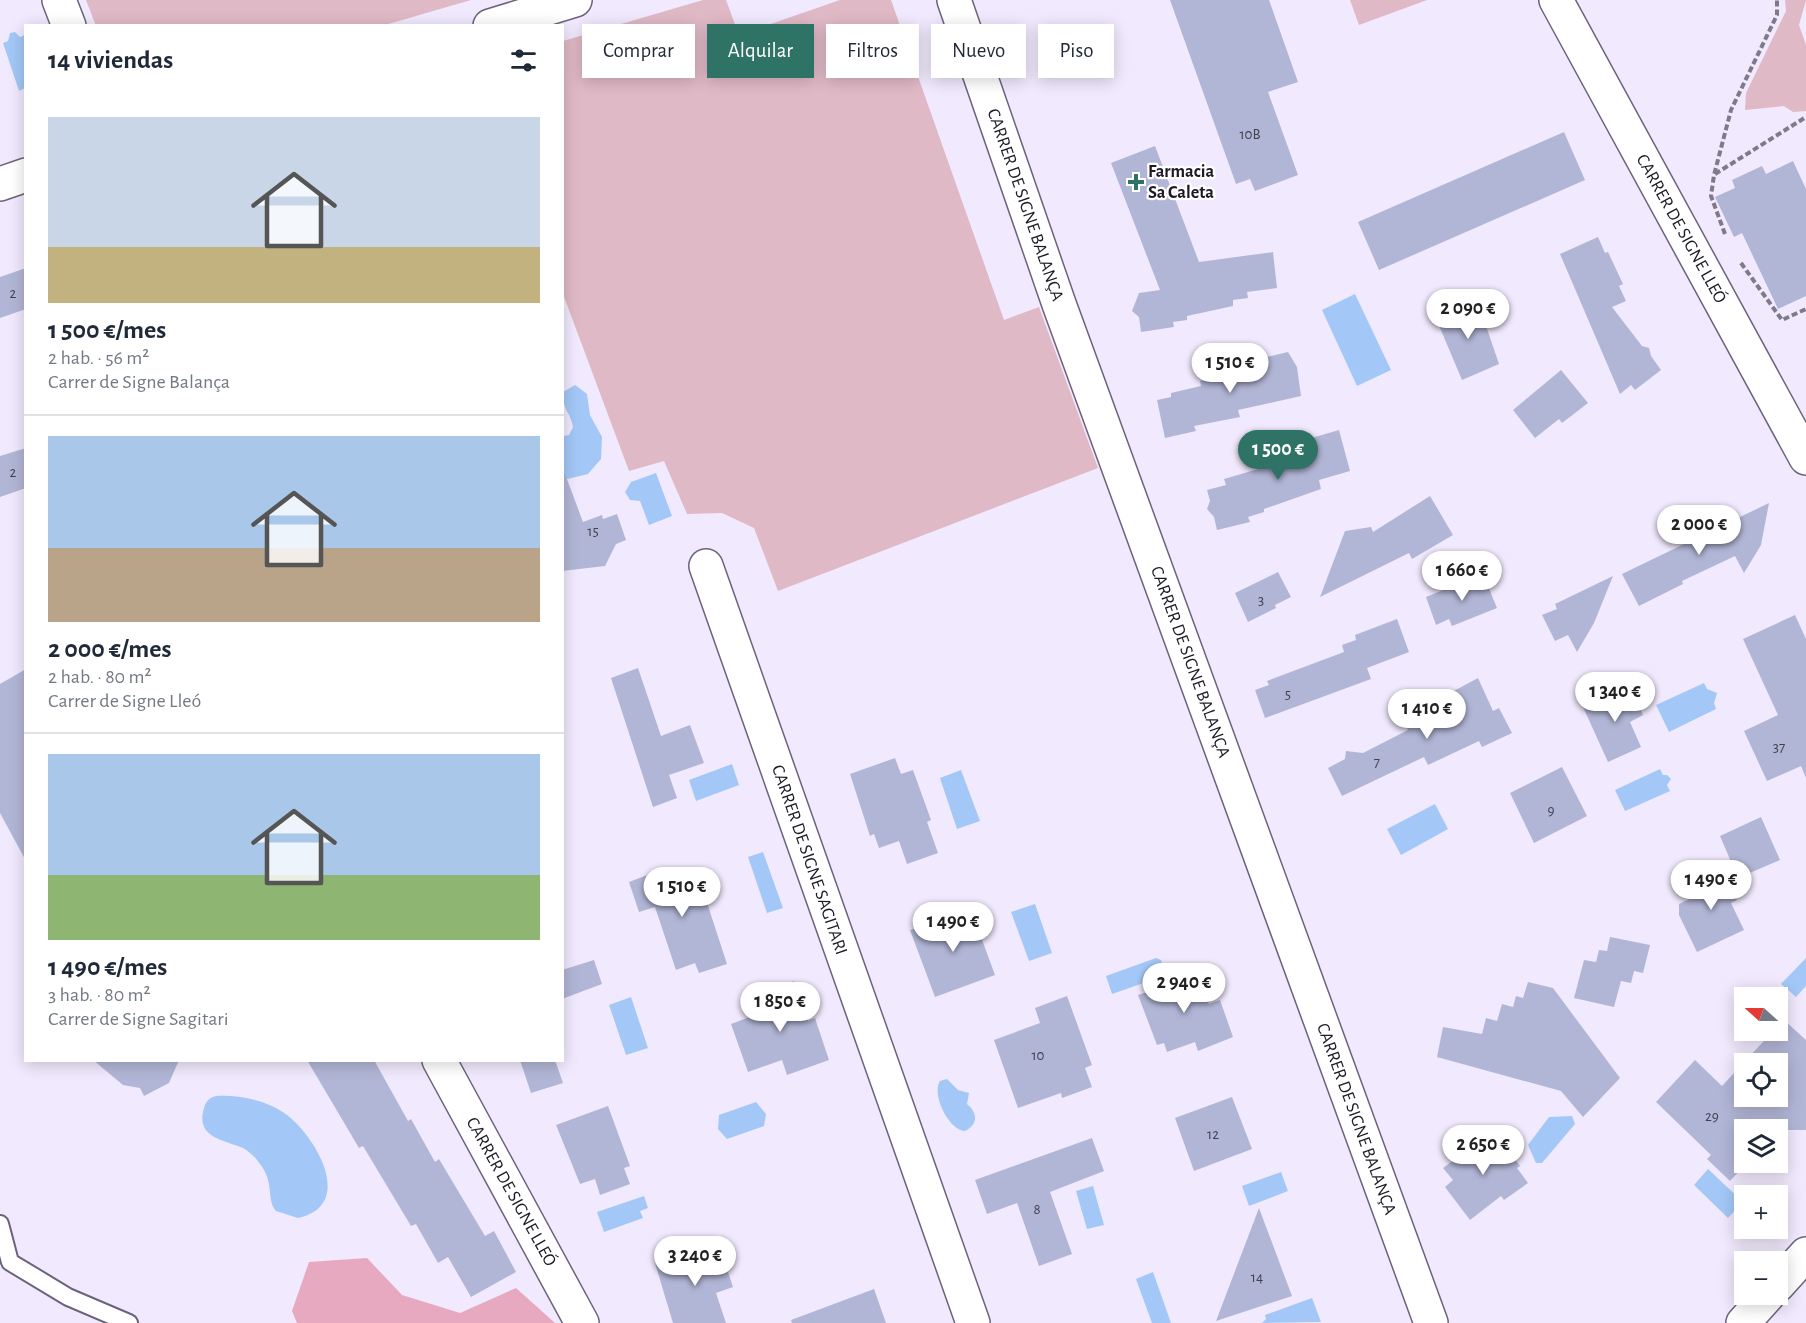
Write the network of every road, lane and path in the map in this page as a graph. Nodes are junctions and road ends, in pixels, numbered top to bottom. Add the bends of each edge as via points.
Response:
1 (59, 0) edge
2 (575, 0) edge
3 (954, 0) edge
4 (1556, 0) edge
5 (1777, 0) edge
6 (68, 24) edge
7 (497, 24) edge
8 (1806, 117) edge
9 (1714, 175) junction
10 (24, 176) edge
11 (0, 184) edge
12 (1726, 238) dead end
13 (1737, 257) dead end
14 (1806, 309) edge
15 (1806, 458) edge
16 (706, 566) dead end
17 (440, 1062) edge
18 (0, 1224) edge
19 (1806, 1254) edge
20 (1788, 1274) edge
21 (1759, 1305) edge
22 (129, 1323) edge
23 (582, 1323) edge
24 (973, 1323) edge
25 (1431, 1323) edge
26 (1743, 1323) edge

1 - 6 street
2 - 7 street
3 - 25 street, CARRER DE SIGNE BALANÇA via 1059,304
4 - 15 street, CARRER DE SIGNE LLEÓ
5 - 9 path via 1777,15 1731,110
8 - 9 path
9 - 12 path via 1710,196
10 - 11 street
13 - 14 path via 1782,320
16 - 24 street, CARRER DE SIGNE SAGITARI
17 - 23 street, CARRER DE SIGNE LLEÓ
18 - 22 lane via 10,1262 68,1297
19 - 20 street
21 - 26 street

